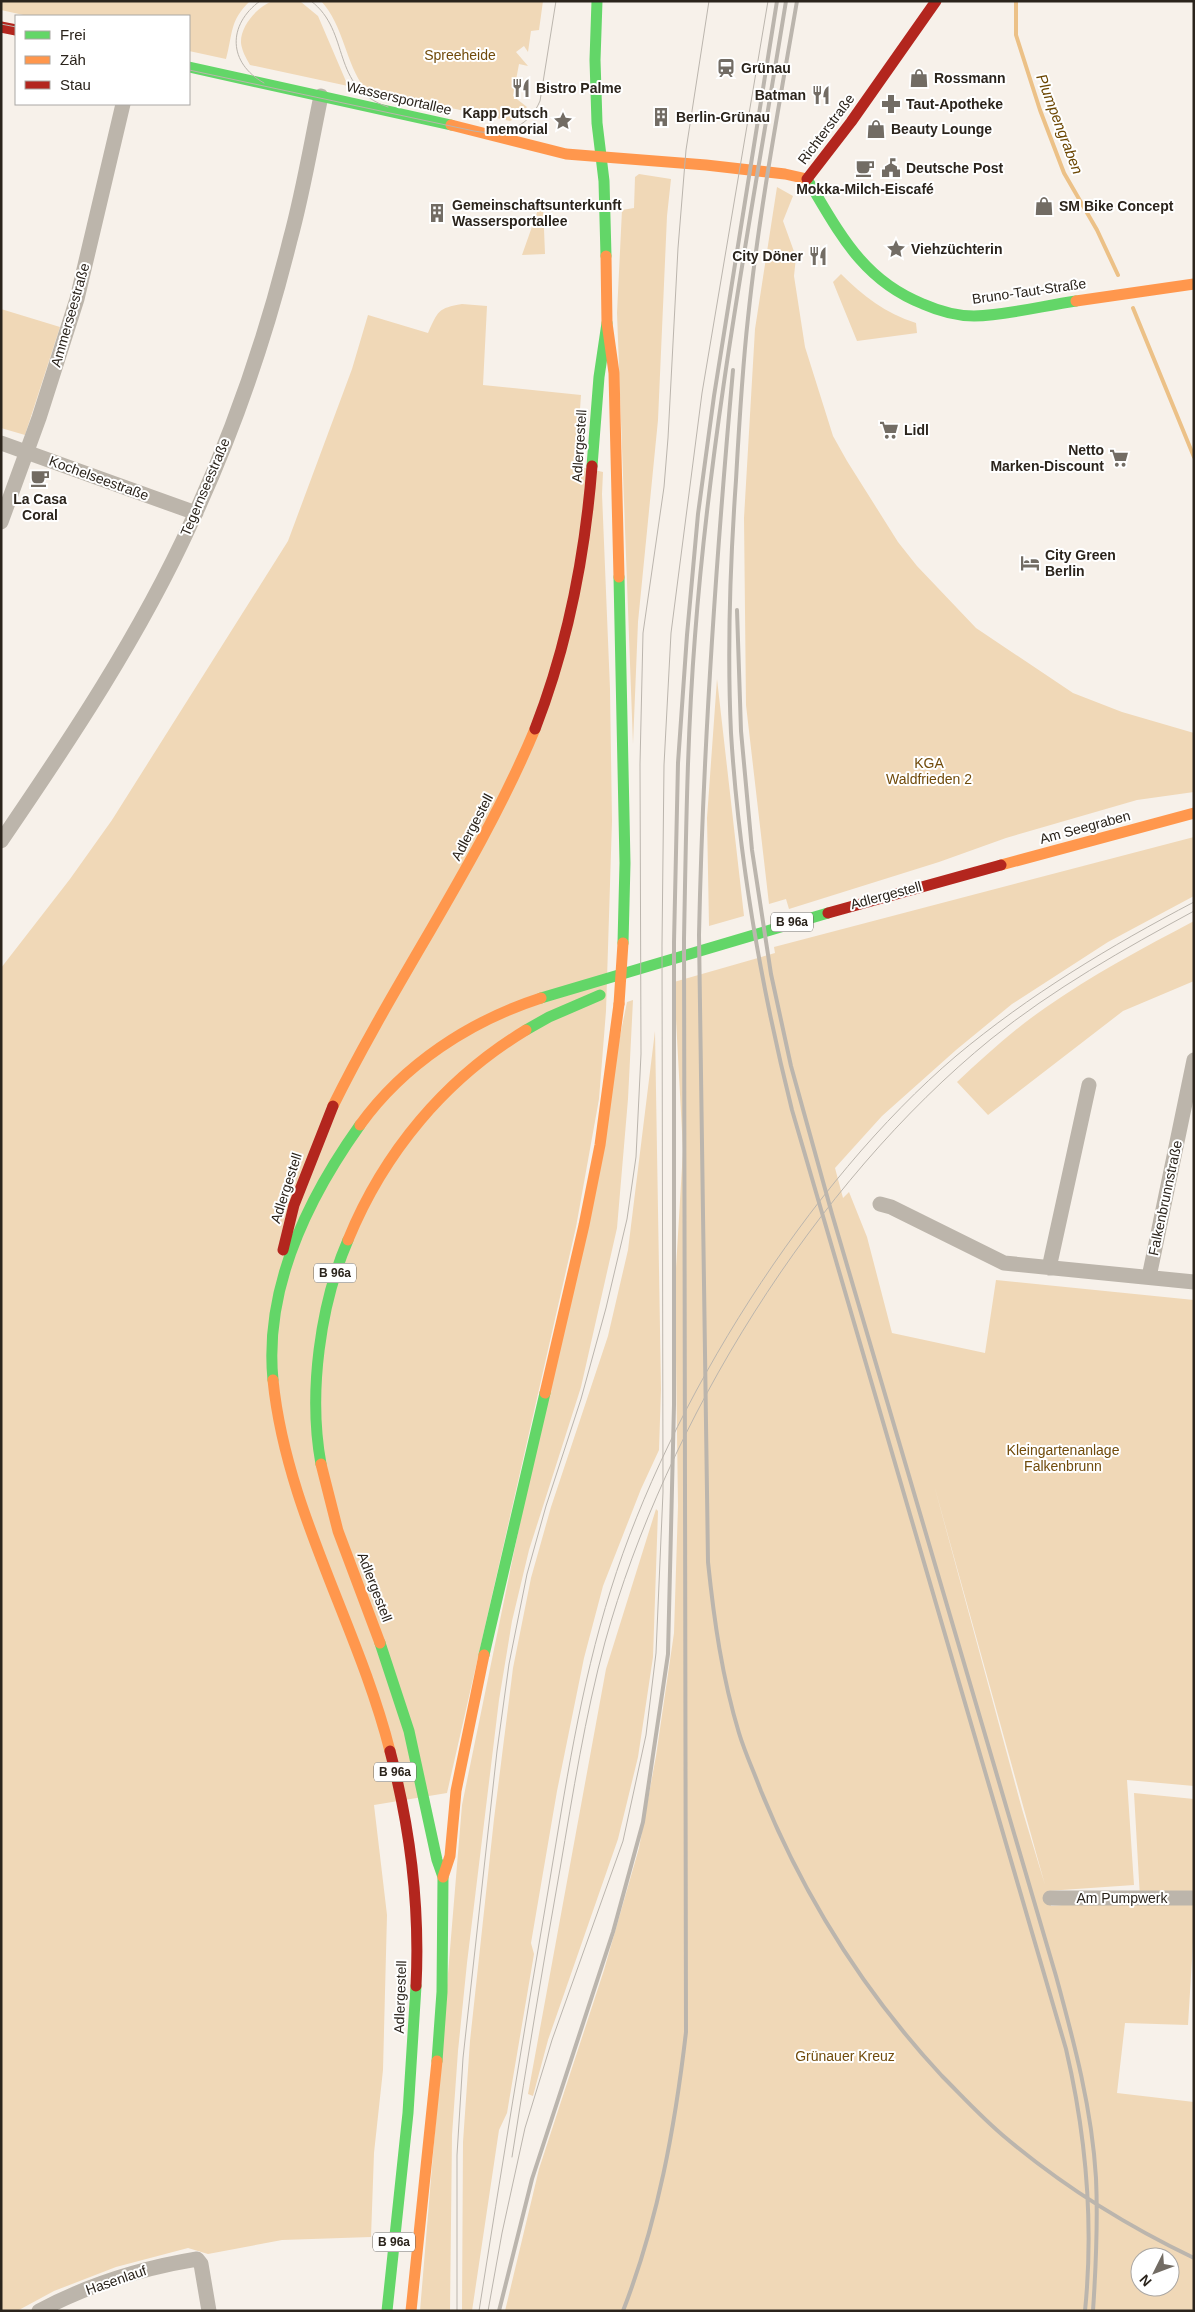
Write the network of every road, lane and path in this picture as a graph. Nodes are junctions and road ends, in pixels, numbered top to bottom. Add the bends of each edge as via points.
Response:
1 (597, 1) edge
2 (936, 1) edge
3 (1, 27) edge
4 (15, 30) edge
5 (190, 67) edge
6 (321, 96) junction
7 (123, 105) edge
8 (602, 157) junction
9 (807, 179) junction
10 (1194, 284) edge
11 (607, 323) junction
12 (1, 443) edge
13 (27, 452) junction
14 (196, 513) junction
15 (1, 522) edge
16 (1194, 813) edge
17 (1, 841) edge
18 (983, 869) joint
19 (635, 985) dead end
20 (1194, 1060) edge
21 (1089, 1084) dead end
22 (880, 1204) dead end
23 (1049, 1268) junction
24 (1149, 1277) junction
25 (1194, 1282) edge
26 (275, 1315) junction
27 (442, 1876) junction
28 (1050, 1898) dead end
29 (1194, 1898) edge
30 (387, 2308) edge
31 (411, 2309) edge
32 (39, 2311) edge
33 (209, 2311) edge

1 - 8 main road, Adlergestell via 596,102
2 - 9 main road, Richterstraße
3 - 4 main road
5 - 6 main road, Wassersportallee
6 - 8 main road, Wassersportallee via 562,153
6 - 14 street, Tegernseestraße via 293,232 276,293 238,411
7 - 13 street, Ammerseestraße via 77,298
8 - 9 main road, Richterstraße via 706,165
8 - 11 main road, Adlergestell
9 - 10 main road, Bruno-Taut-Straße via 866,268 880,281 913,300 958,315 994,313 1142,289
11 - 26 main road, Adlergestell via 598,371 596,430 576,593 544,704 507,793 470,863 369,1032 333,1104 297,1197 283,1246
11 - 27 main road, Adlergestell, bridge via 614,373 625,864 619,1004 600,1145 584,1225 482,1661 456,1791 450,1856
12 - 13 street, Kochelseestraße
13 - 14 street, Kochelseestraße
13 - 15 street, Ammerseestraße
14 - 17 street, Tegernseestraße via 151,602 74,732
16 - 18 main road, Am Seegraben / B 96a
18 - 26 main road, Adlergestell / B 96a via 796,921 555,994 458,1035 416,1066 376,1103 343,1144 299,1229
19 - 27 main road, Adlergestell / B 96a via 566,1008 526,1030 482,1059 431,1106 391,1155 358,1212 338,1263 324,1314 316,1387 319,1453 331,1508 412,1735
20 - 24 street, Falkenbrunnstraße
21 - 23 street
22 - 23 street via 1004,1263
23 - 24 street
24 - 25 street
26 - 30 main road, Adlergestell / B 96a via 274,1377 282,1444 304,1513 382,1716 412,1864 417,1932 416,2019
27 - 31 main road, Adlergestell / B 96a via 442,1992 438,2055
28 - 29 street, Am Pumpwerk
30 - 31 main road
32 - 33 street, Hasenlauf via 112,2280 197,2259 201,2264

